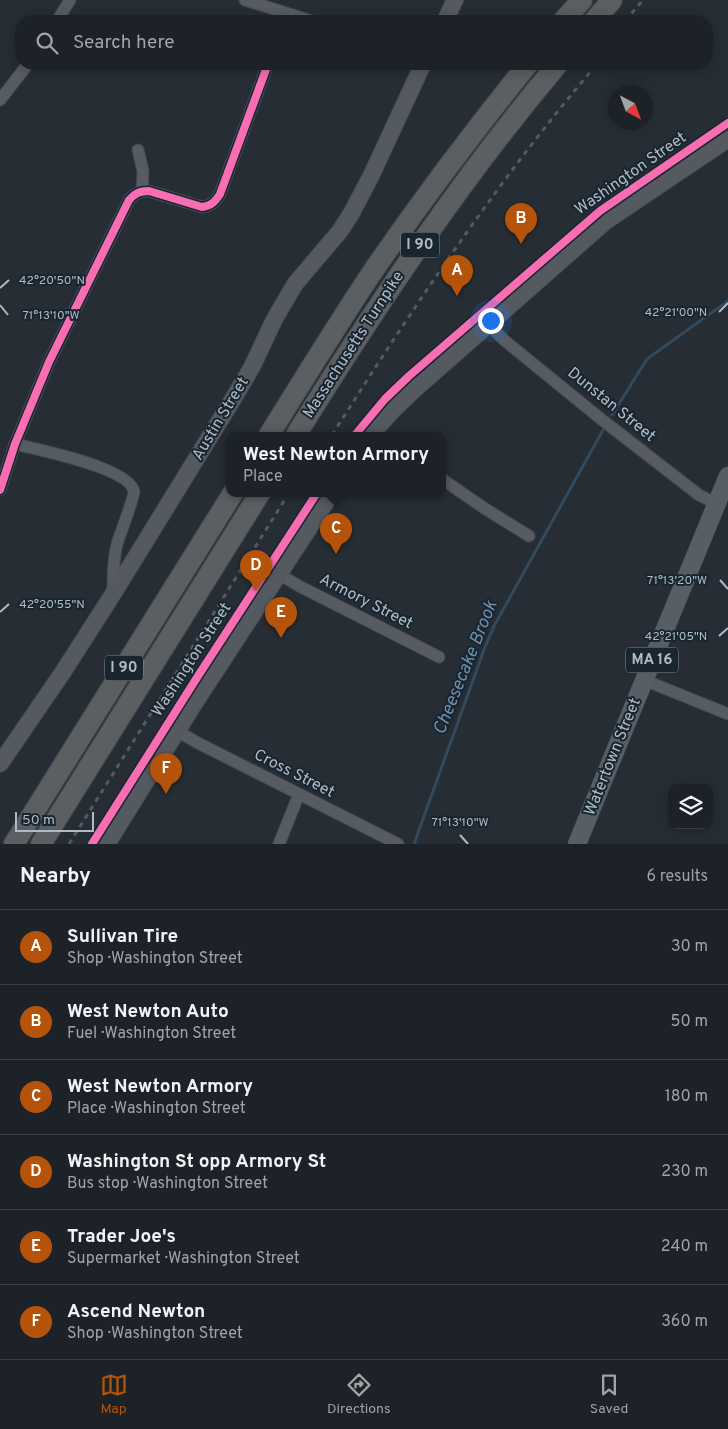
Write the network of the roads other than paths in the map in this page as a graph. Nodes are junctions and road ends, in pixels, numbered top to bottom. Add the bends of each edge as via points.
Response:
1 (70, 0) edge
2 (245, 0) edge
3 (456, 0) edge
4 (582, 0) edge
5 (612, 0) edge
6 (61, 15) edge
7 (280, 15) edge
8 (448, 15) edge
9 (568, 15) edge
10 (599, 15) edge
11 (23, 70) edge
12 (266, 70) edge
13 (420, 70) edge
14 (523, 70) edge
15 (553, 70) edge
16 (0, 100) edge
17 (728, 139) edge
18 (138, 150) dead end
19 (142, 191) junction
20 (489, 325) junction
21 (271, 432) edge
22 (298, 432) edge
23 (378, 432) edge
24 (15, 444) junction
25 (728, 476) edge
26 (446, 482) edge
27 (0, 490) edge
28 (231, 497) edge
29 (258, 497) edge
30 (329, 497) edge
31 (717, 504) junction
32 (529, 536) dead end
33 (279, 574) junction
34 (113, 594) junction
35 (439, 657) dead end
36 (644, 680) junction
37 (728, 714) edge
38 (177, 731) junction
39 (0, 764) edge
40 (299, 794) junction
41 (14, 844) edge
42 (41, 844) edge
43 (107, 844) edge
44 (279, 844) edge
45 (398, 844) edge
46 (577, 844) edge

1 - 6 street
2 - 7 street
3 - 8 main road
4 - 9 highway
5 - 10 highway
11 - 16 street
12 - 19 street via 220,194 213,204 202,207
13 - 34 main road, Austin Street via 351,214 289,292 249,373
14 - 21 highway, Massachusetts Turnpike / I 90 via 400,233
15 - 22 highway, Massachusetts Turnpike / I 90 via 433,226
17 - 20 main road, Washington Street via 606,221
18 - 19 street via 143,171
19 - 24 street via 129,200 49,362
20 - 23 main road, Washington Street via 414,390
20 - 31 street, Dunstan Street via 601,419 699,495
24 - 27 street
24 - 34 street via 92,465 131,486 133,500 122,526 113,564
25 - 31 main road, Watertown Street / MA 16
26 - 32 street
28 - 41 highway, I 90
29 - 42 highway, I 90
30 - 33 main road, Washington Street
31 - 36 main road, Watertown Street / MA 16
33 - 35 street, Armory Street
33 - 38 main road, Washington Street
34 - 39 main road, Austin Street
36 - 37 street
36 - 46 main road, Watertown Street / MA 16
38 - 40 street, Cross Street
38 - 43 main road, Washington Street
40 - 44 street
40 - 45 street, Cross Street

